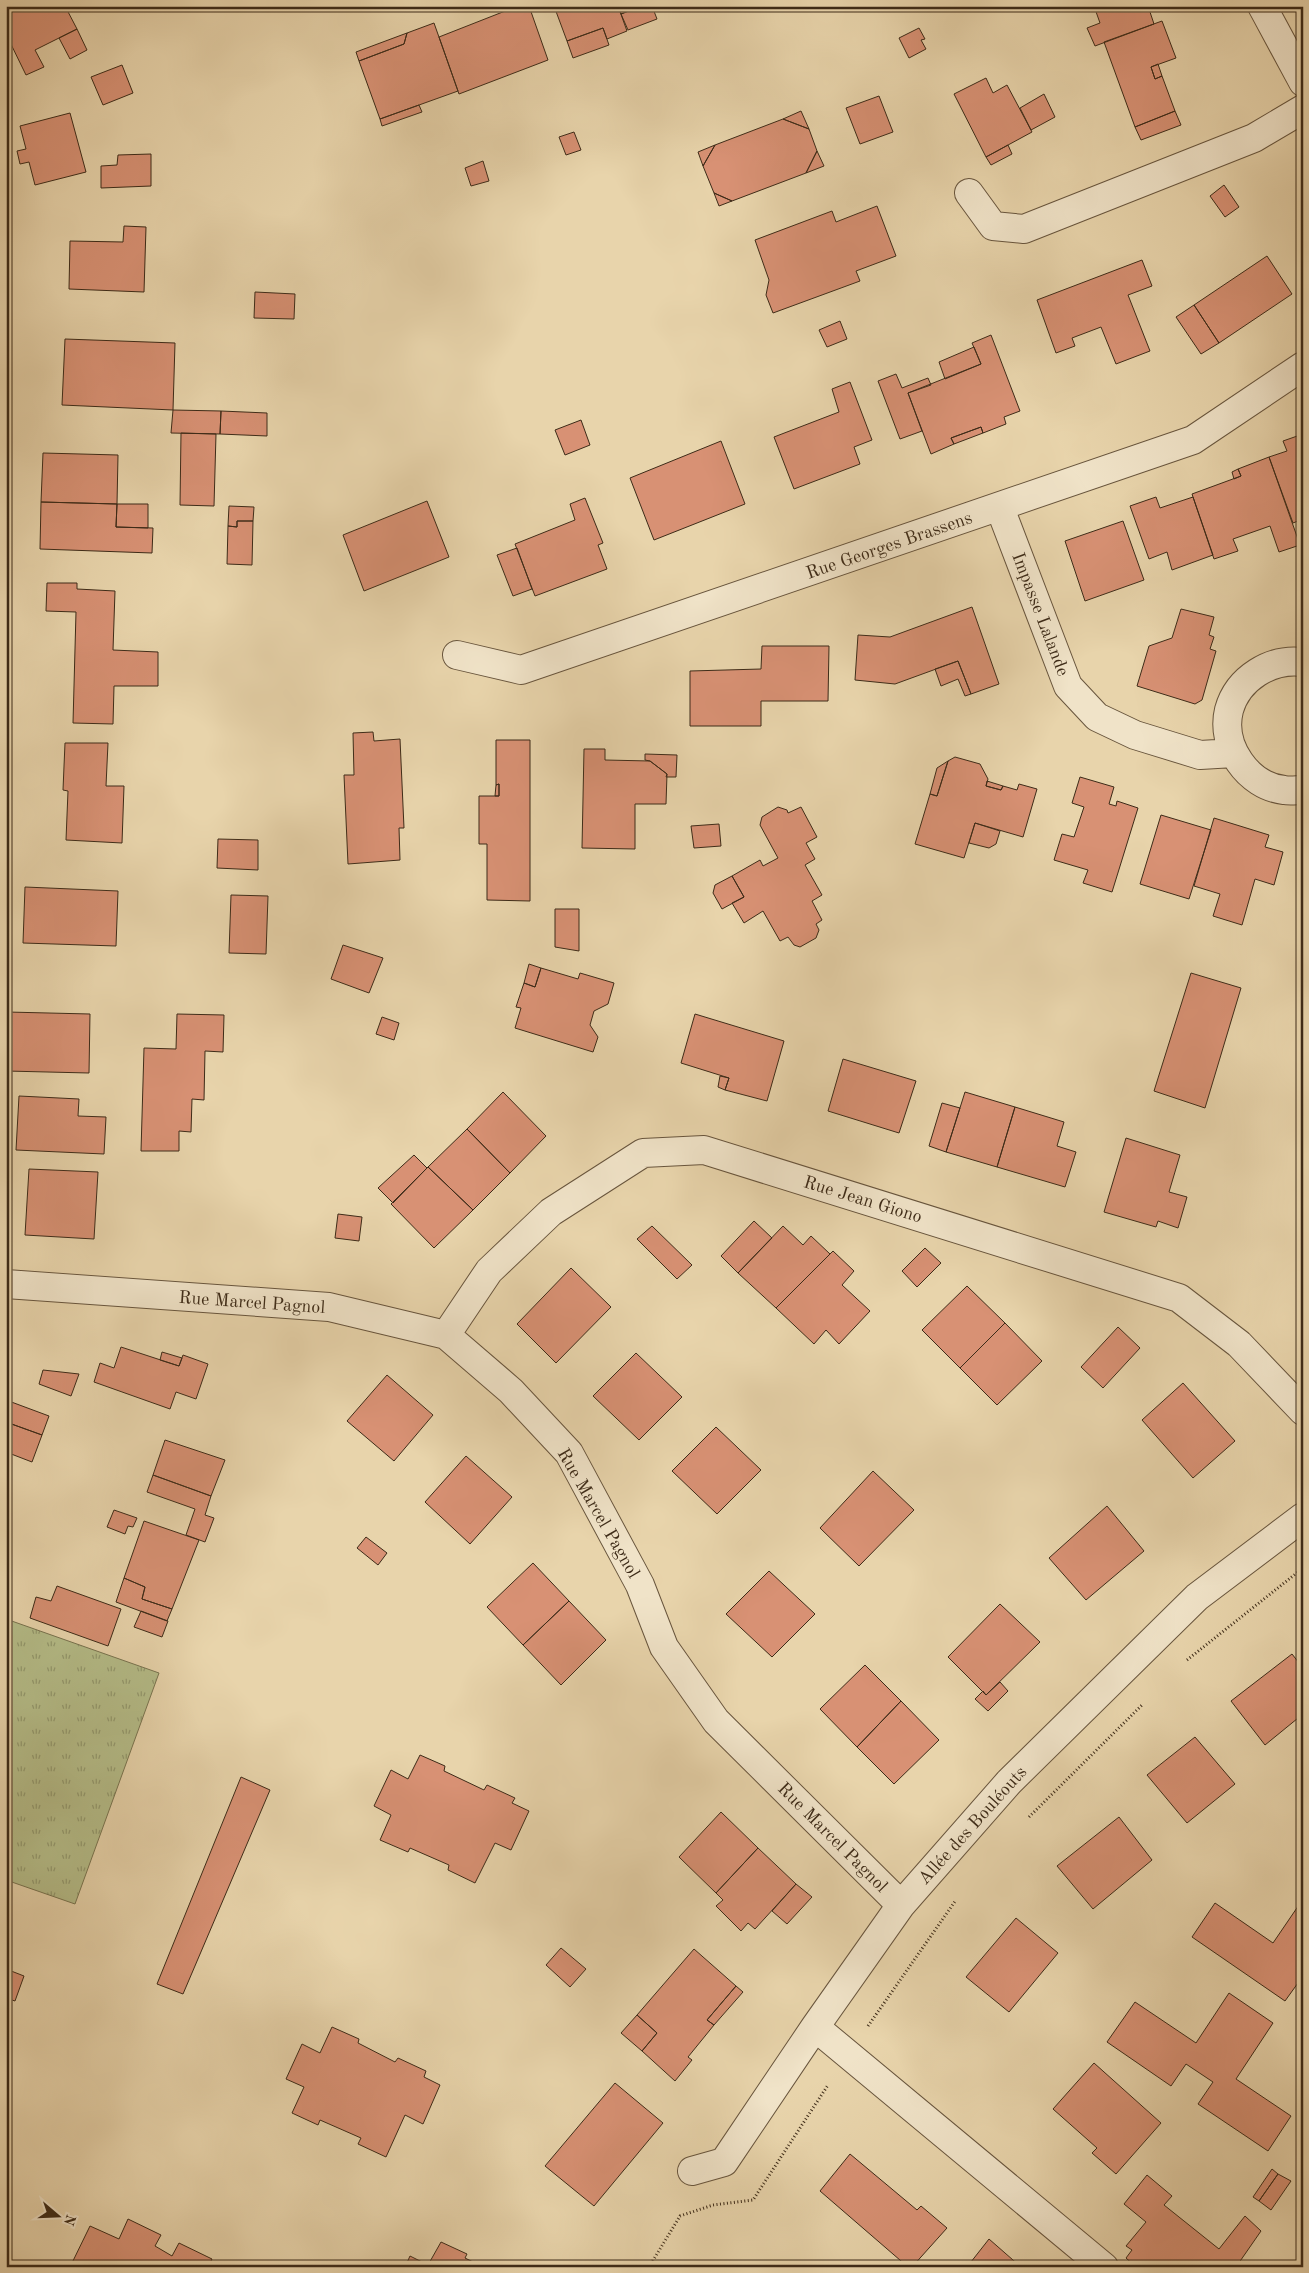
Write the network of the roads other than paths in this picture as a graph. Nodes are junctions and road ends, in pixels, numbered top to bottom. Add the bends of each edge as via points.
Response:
1 (1262, 6) edge
2 (1303, 82) edge
3 (1303, 109) edge
4 (969, 193) dead end
5 (1303, 366) edge
6 (1000, 508) junction
7 (457, 654) dead end
8 (1303, 662) edge
9 (1234, 753) junction
10 (1303, 790) edge
11 (6, 1284) edge
12 (446, 1335) junction
13 (1303, 1412) edge
14 (1303, 1517) edge
15 (901, 1905) junction
16 (814, 2027) junction
17 (692, 2171) dead end
18 (1104, 2267) edge

1 - 2 street
3 - 4 street via 1254,138 1024,229 993,226
5 - 6 street, Rue Georges Brassens via 1193,440
6 - 7 street, Rue Georges Brassens via 521,670
6 - 9 street, Impasse Lalande via 1068,686 1098,717 1135,735 1200,755
8 - 9 street via 1270,665 1252,676 1238,691 1229,711 1228,732
9 - 10 street via 1246,770 1263,784 1283,790
11 - 12 street, Rue Marcel Pagnol via 329,1306
12 - 13 street, Rue Jean Giono via 489,1272 551,1212 643,1153 704,1150 1179,1298 1240,1344
12 - 15 street, Rue Marcel Pagnol via 511,1391 569,1452 640,1585 664,1646 716,1721
14 - 15 street, Allée des Bouléouts via 1197,1597 1009,1782
15 - 16 street, Allée des Bouléouts
16 - 17 street, Allée des Bouléouts via 724,2162
16 - 18 street

